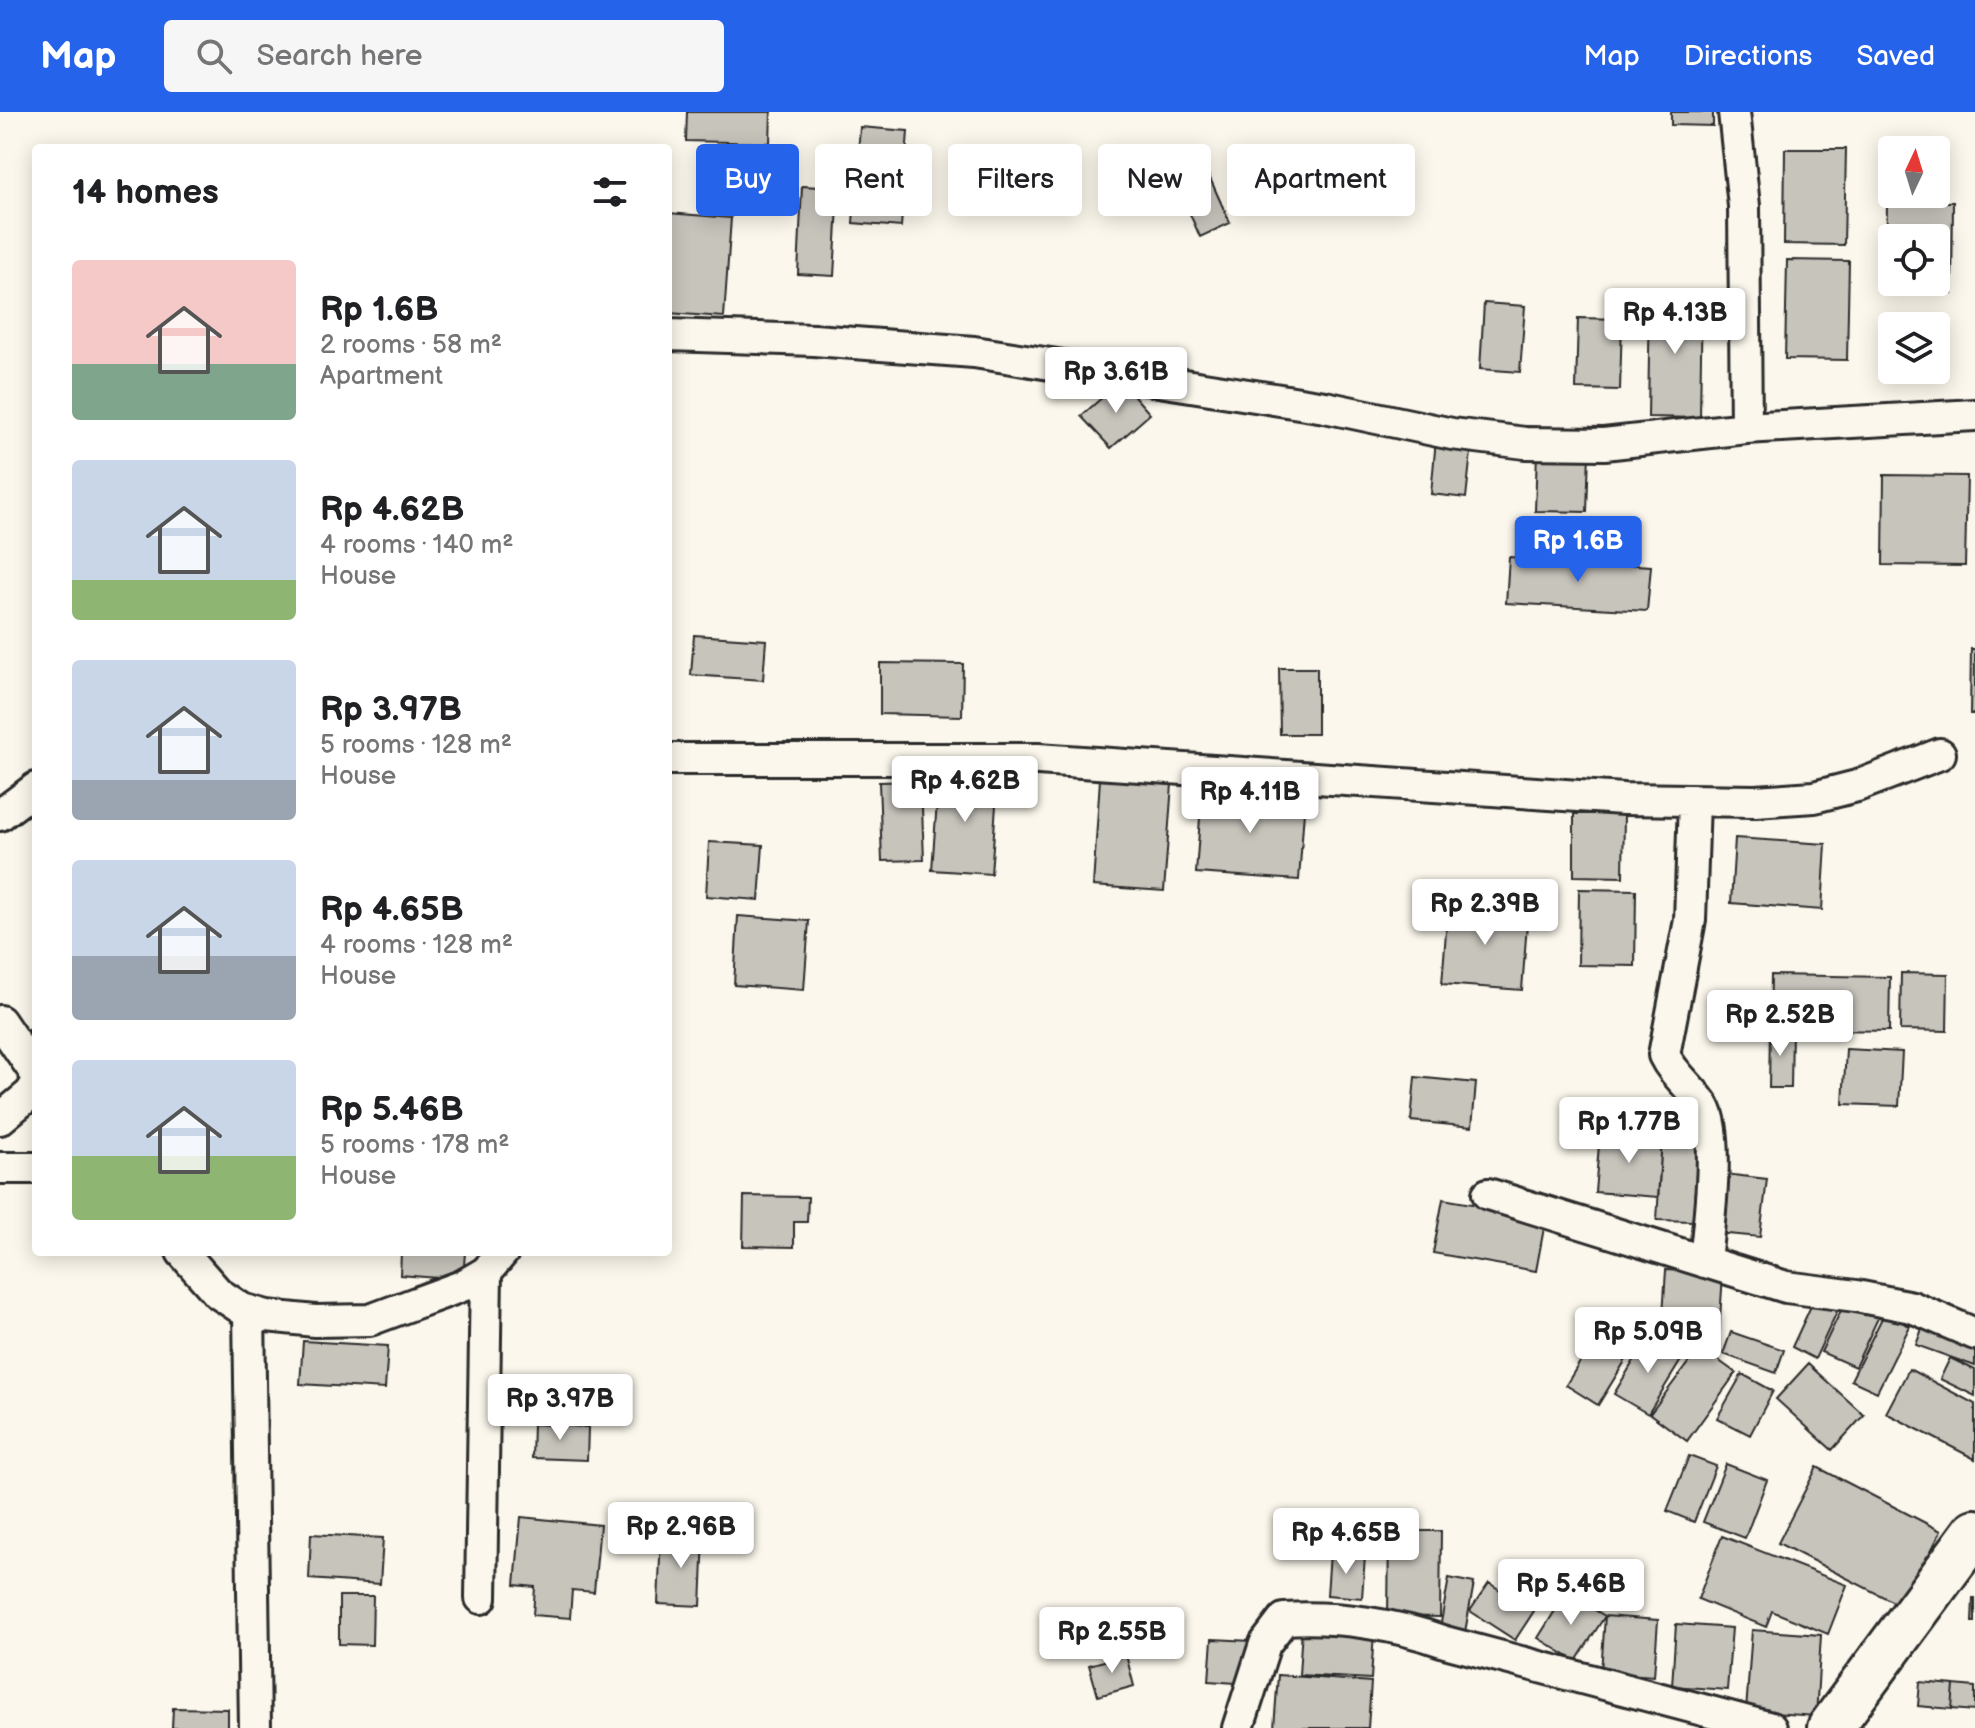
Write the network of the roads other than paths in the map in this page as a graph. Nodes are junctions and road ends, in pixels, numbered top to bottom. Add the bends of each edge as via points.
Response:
1 (1734, 112) edge
2 (672, 335) edge
3 (1975, 415) edge
4 (1746, 428) junction
5 (1940, 754) dead end
6 (672, 759) edge
7 (32, 791) edge
8 (1694, 801) junction
9 (0, 815) edge
10 (0, 1021) edge
11 (32, 1068) edge
12 (32, 1091) edge
13 (0, 1119) edge
14 (0, 1168) edge
15 (32, 1168) edge
16 (1488, 1194) dead end
17 (186, 1256) edge
18 (495, 1262) edge
19 (1705, 1262) junction
20 (249, 1311) junction
21 (1975, 1334) edge
22 (1975, 1532) edge
23 (481, 1598) dead end
24 (255, 1728) edge
25 (1238, 1728) edge
26 (1771, 1728) edge
27 (1830, 1728) edge

1 - 4 street via 1744,206
2 - 4 street via 974,352 1525,443 1604,444
3 - 4 street
5 - 8 street via 1814,797
6 - 8 street via 1038,759
7 - 9 street
8 - 19 street via 1690,920 1664,1055 1705,1108 1711,1127
10 - 11 street
12 - 13 street
14 - 15 street
16 - 19 street
17 - 20 street via 218,1293
18 - 20 street via 462,1286 370,1320 315,1321
18 - 23 street
19 - 21 street via 1786,1287 1912,1307
20 - 24 street
22 - 27 main road
25 - 26 street via 1265,1644 1284,1619 1313,1618 1411,1630

